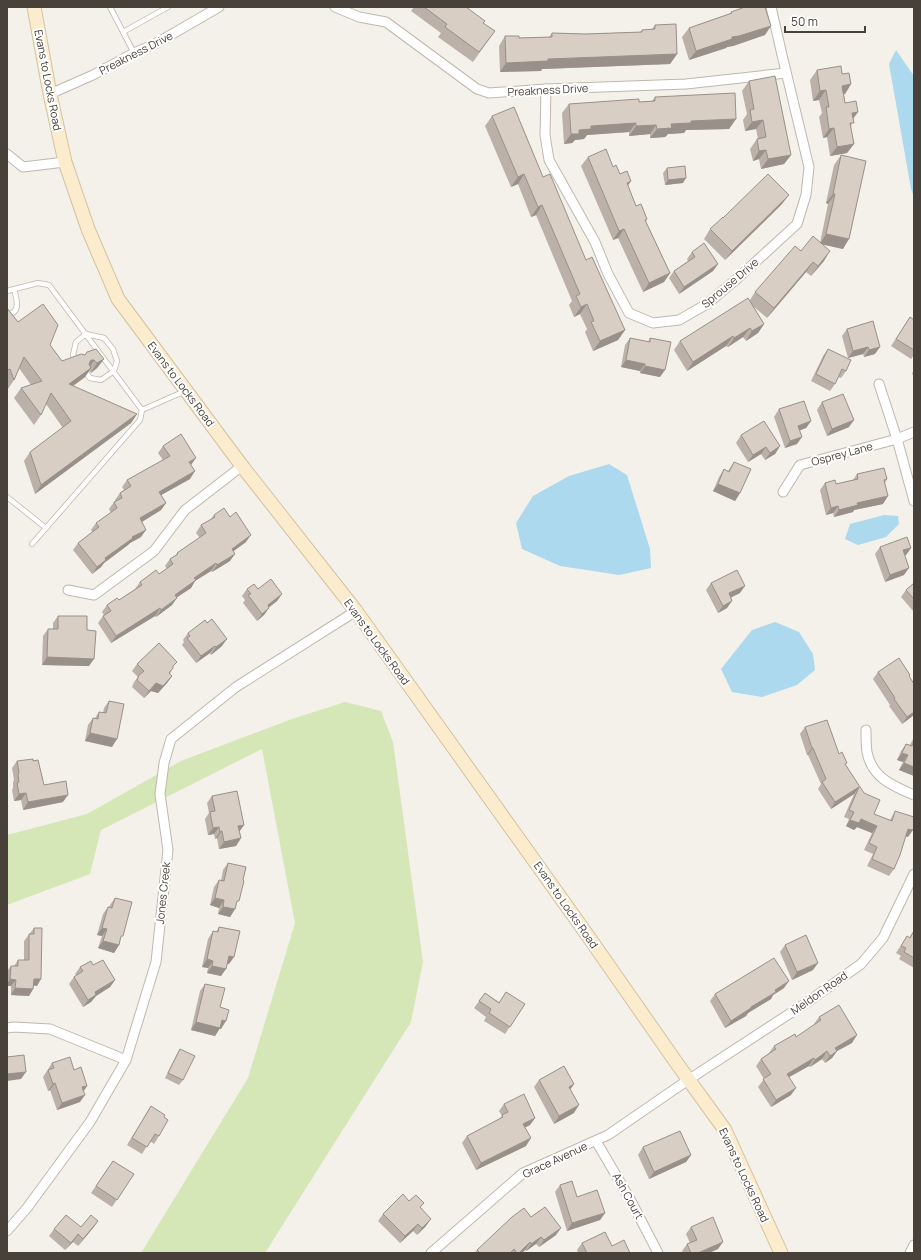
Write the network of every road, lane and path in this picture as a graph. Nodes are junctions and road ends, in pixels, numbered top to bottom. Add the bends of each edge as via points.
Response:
1 (34, 7) edge
2 (110, 7) edge
3 (168, 7) edge
4 (219, 7) edge
5 (335, 7) edge
6 (772, 7) edge
7 (123, 32) junction
8 (134, 53) junction
9 (786, 73) junction
10 (546, 89) junction
11 (50, 94) junction
12 (7, 154) edge
13 (65, 162) junction
14 (14, 289) junction
15 (7, 291) edge
16 (7, 314) edge
17 (86, 334) junction
18 (77, 360) edge
19 (114, 372) junction
20 (86, 373) edge
21 (879, 384) dead end
22 (186, 390) junction
23 (142, 410) junction
24 (914, 432) edge
25 (897, 439) junction
26 (242, 466) junction
27 (782, 492) dead end
28 (7, 497) edge
29 (914, 501) edge
30 (46, 528) junction
31 (32, 544) dead end
32 (68, 590) dead end
33 (356, 611) junction
34 (866, 730) dead end
35 (914, 795) edge
36 (914, 874) edge
37 (7, 1028) edge
38 (126, 1060) junction
39 (688, 1080) junction
40 (596, 1140) junction
41 (7, 1231) edge
42 (914, 1245) edge
43 (433, 1252) edge
44 (658, 1253) edge
45 (781, 1253) edge
46 (910, 1253) edge

1 - 11 street, Evans to Locks Road
2 - 7 lane
3 - 7 lane
4 - 8 street, Preakness Drive via 155,44
5 - 10 street, Preakness Drive via 359,17 386,22 477,89 489,93
6 - 9 street, Sprouse Drive
7 - 8 lane
8 - 11 street, Preakness Drive
9 - 10 street, Preakness Drive via 686,84
9 - 10 street, Sprouse Drive via 808,167 806,195 797,224 707,304 680,320 653,324 629,313 608,274 595,242 549,160 545,135
11 - 13 street, Evans to Locks Road
12 - 13 street via 23,167
13 - 22 street, Evans to Locks Road via 88,229 118,299
14 - 15 lane
14 - 16 lane via 18,306 12,314
14 - 17 lane via 38,283 49,284
17 - 18 lane via 76,342 73,355
17 - 19 lane
17 - 19 lane via 104,338 113,349 117,361
19 - 20 lane via 101,380 90,378
19 - 23 lane
21 - 25 street
22 - 23 lane
22 - 26 street, Evans to Locks Road
23 - 30 lane via 140,420
24 - 25 street, Osprey Lane
25 - 27 street, Osprey Lane via 800,465
25 - 29 street
26 - 32 street via 185,510 154,551 94,595
26 - 33 street, Evans to Locks Road
28 - 30 lane
30 - 31 lane
33 - 38 street, Jones Creek via 236,687 171,739 164,763 160,794 168,850 156,962
33 - 39 street, Evans to Locks Road
34 - 35 street via 867,753 875,772 890,784
36 - 39 street, Meldon Road via 884,938 861,964
37 - 38 street via 50,1029
38 - 41 street, Jones Creek via 90,1122 28,1208
39 - 40 street, Grace Avenue via 608,1135
39 - 45 street, Evans to Locks Road via 725,1130
40 - 43 street, Grace Avenue via 523,1173
40 - 44 street, Ash Court
42 - 46 street

